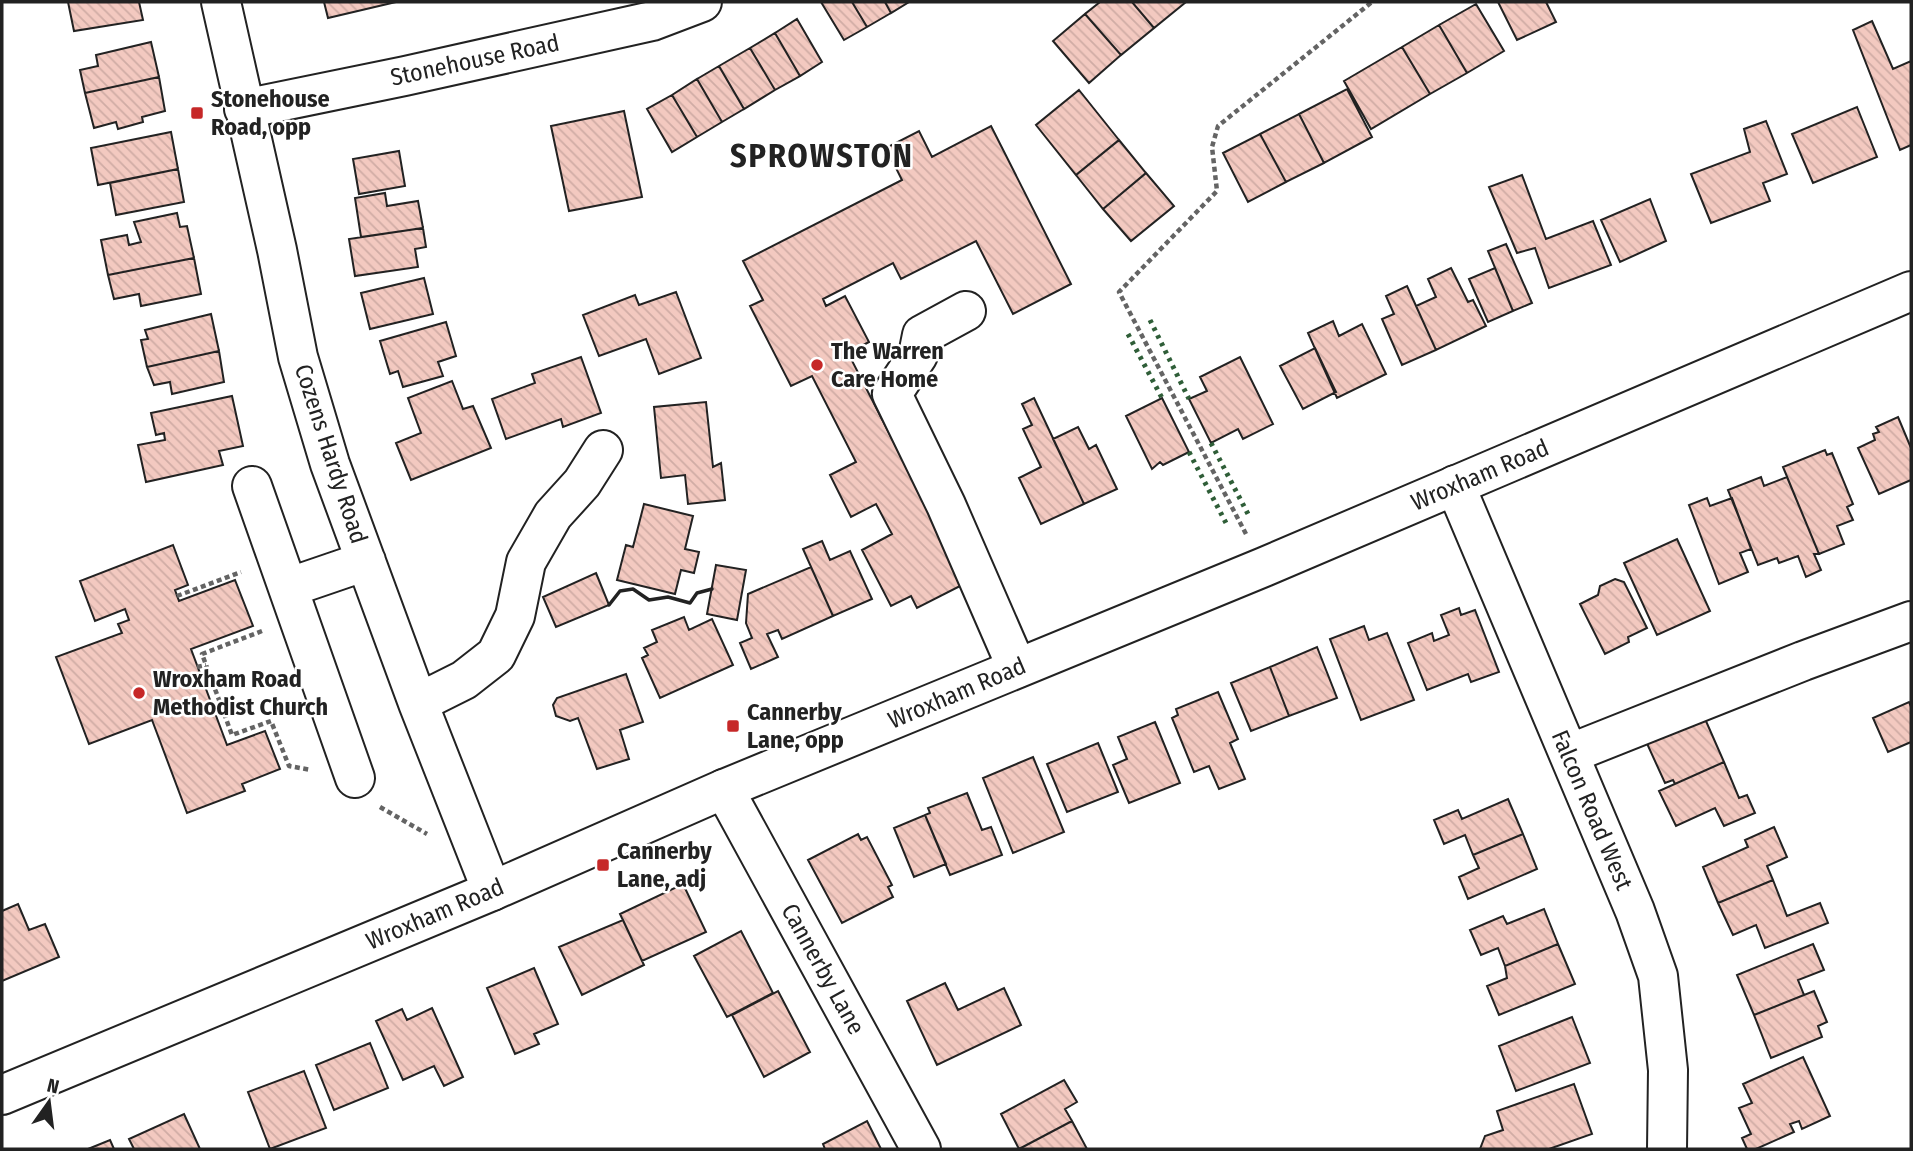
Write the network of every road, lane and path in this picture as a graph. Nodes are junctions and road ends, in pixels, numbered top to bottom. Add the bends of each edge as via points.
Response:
1 (221, 2) edge
2 (702, 2) edge
3 (1372, 2) edge
4 (244, 109) junction
5 (1911, 290) edge
6 (966, 311) dead end
7 (603, 450) dead end
8 (1455, 485) junction
9 (252, 486) dead end
10 (366, 561) junction
11 (1264, 567) junction
12 (244, 581) dead end
13 (290, 587) junction
14 (177, 596) dead end
15 (259, 621) dead end
16 (1911, 621) edge
17 (206, 665) junction
18 (197, 667) dead end
19 (1017, 668) junction
20 (418, 703) junction
21 (1569, 754) junction
22 (315, 770) dead end
23 (724, 789) junction
24 (363, 790) joint
25 (437, 840) dead end
26 (492, 891) junction
27 (2, 1095) edge
28 (921, 1149) edge
29 (1667, 1149) edge

1 - 4 street, Cozens Hardy Road
2 - 4 street, Stonehouse Road via 652,21
3 - 11 path via 1218,126 1212,147 1217,191 1119,292
4 - 10 street, Cozens Hardy Road via 298,357
5 - 8 street, Wroxham Road
6 - 19 street via 922,335 918,355 892,394
7 - 20 street via 553,515 526,562 515,616 496,655 464,680
8 - 11 street, Wroxham Road
8 - 21 street, Falcon Road West
9 - 13 street
10 - 13 street
10 - 20 street, Cozens Hardy Road
11 - 19 street, Wroxham Road
12 - 14 path via 241,572
13 - 24 street
15 - 17 path via 263,631 201,654
16 - 21 street
17 - 18 path
17 - 22 path via 232,735 271,721 289,766
19 - 23 street, Wroxham Road
20 - 26 street, Cozens Hardy Road
21 - 29 street, Falcon Road West via 1658,976 1668,1070
23 - 26 street, Wroxham Road
23 - 28 street, Cannerby Lane
24 - 25 path
26 - 27 street, Wroxham Road

